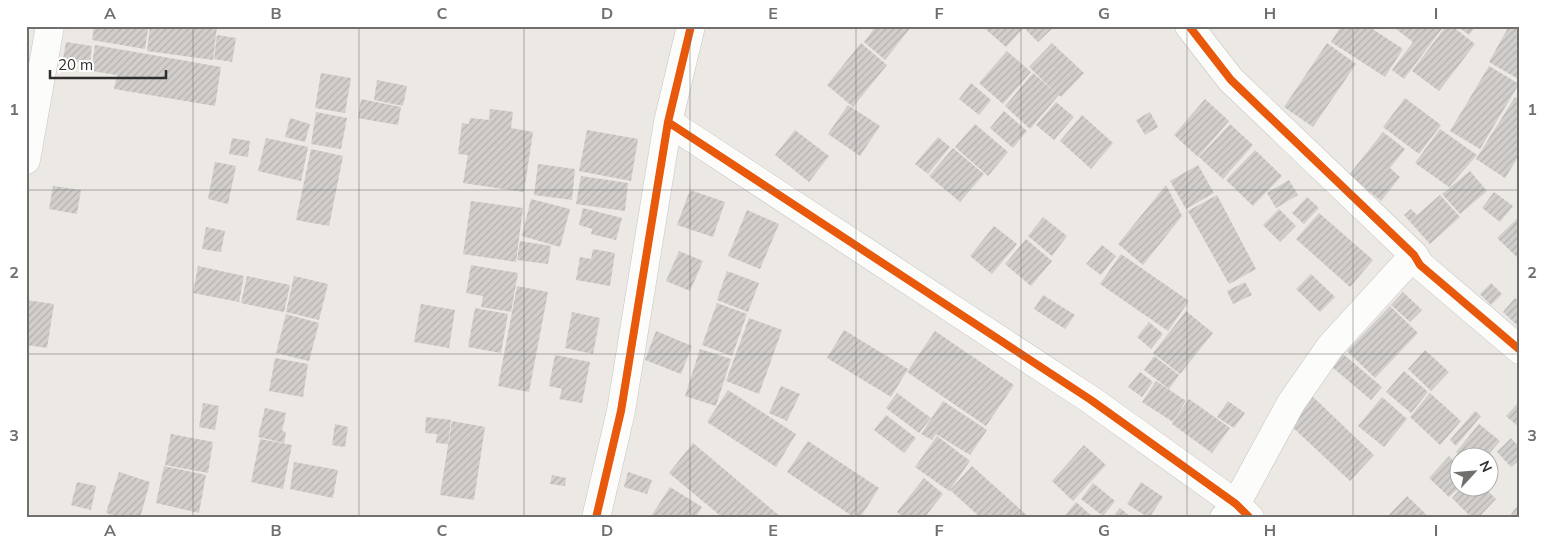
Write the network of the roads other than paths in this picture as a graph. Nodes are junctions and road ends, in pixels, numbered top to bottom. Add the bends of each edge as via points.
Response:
1 (50, 26) edge
2 (691, 26) edge
3 (1190, 26) edge
4 (668, 122) junction
5 (26, 160) edge
6 (1414, 255) junction
7 (1520, 350) edge
8 (1236, 513) edge
9 (596, 518) edge

1 - 5 street
2 - 4 street
3 - 6 street via 1231,80
4 - 8 street via 1092,400
4 - 9 street via 621,411
6 - 7 street via 1420,265
6 - 8 street via 1330,347 1291,403

